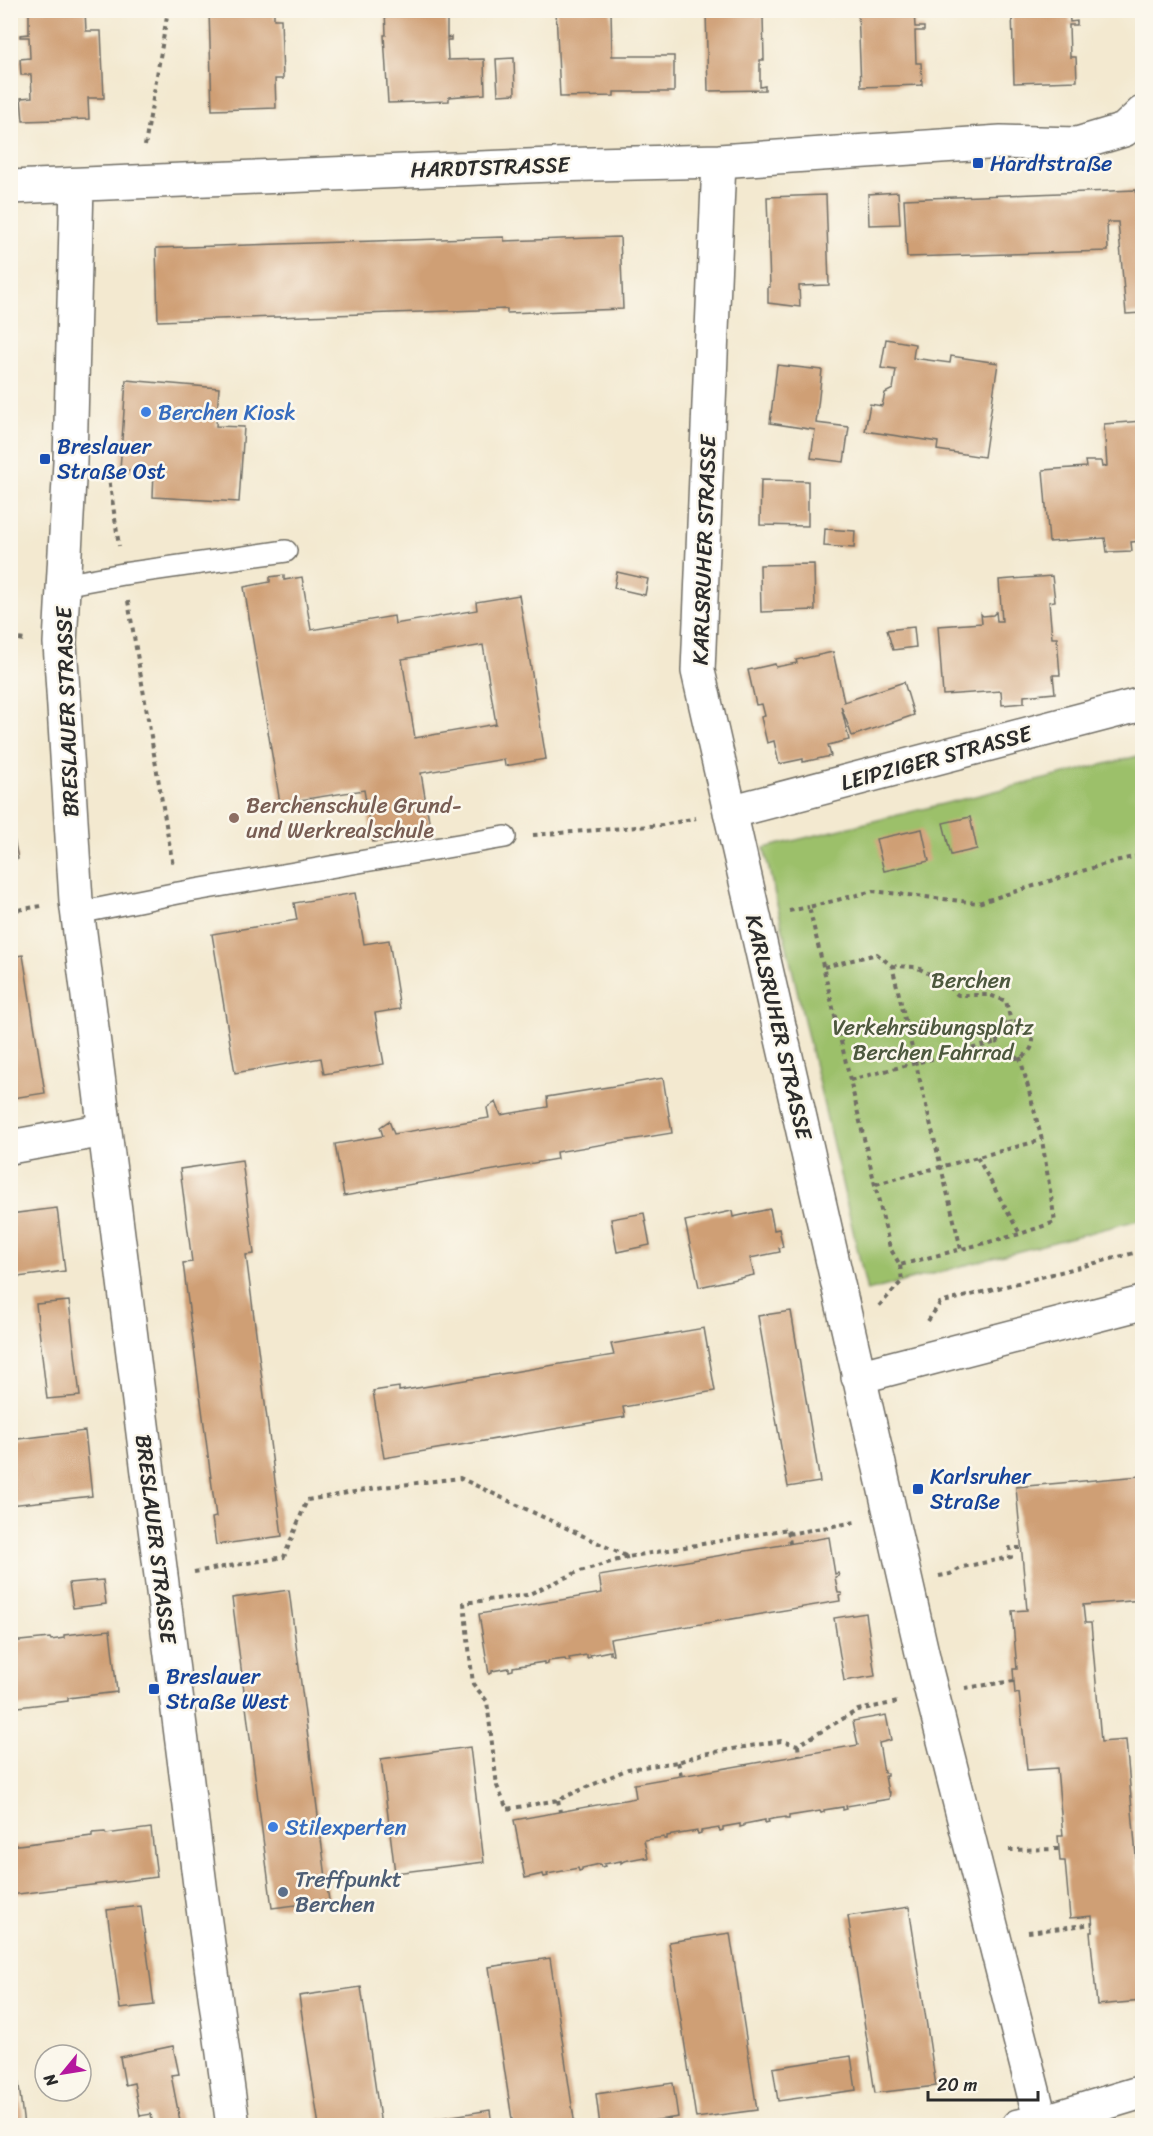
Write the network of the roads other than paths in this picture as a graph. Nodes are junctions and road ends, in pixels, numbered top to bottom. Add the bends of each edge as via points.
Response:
1 (1136, 129) edge
2 (719, 161) junction
3 (77, 185) junction
4 (10, 187) edge
5 (286, 550) dead end
6 (63, 585) junction
7 (1143, 704) edge
8 (730, 812) junction
9 (506, 837) road end
10 (78, 913) junction
11 (104, 1130) junction
12 (10, 1147) edge
13 (1143, 1303) edge
14 (858, 1377) junction
15 (1143, 2092) edge
16 (1034, 2124) edge
17 (233, 2126) edge

1 - 2 street, HARDTSTRASSE via 1077,144 1001,142
2 - 3 street, HARDTSTRASSE
2 - 8 street, KARLSRUHER STRASSE via 698,671
3 - 4 street, HARDTSTRASSE
3 - 6 street, BRESLAUER STRASSE
5 - 6 lane
6 - 10 street, BRESLAUER STRASSE via 60,643
7 - 8 street, LEIPZIGER STRASSE
8 - 14 street, KARLSRUHER STRASSE
9 - 10 lane
10 - 11 street, BRESLAUER STRASSE
11 - 12 street
11 - 17 street, BRESLAUER STRASSE
13 - 14 street
14 - 16 street, KARLSRUHER STRASSE via 994,1937
15 - 16 street

